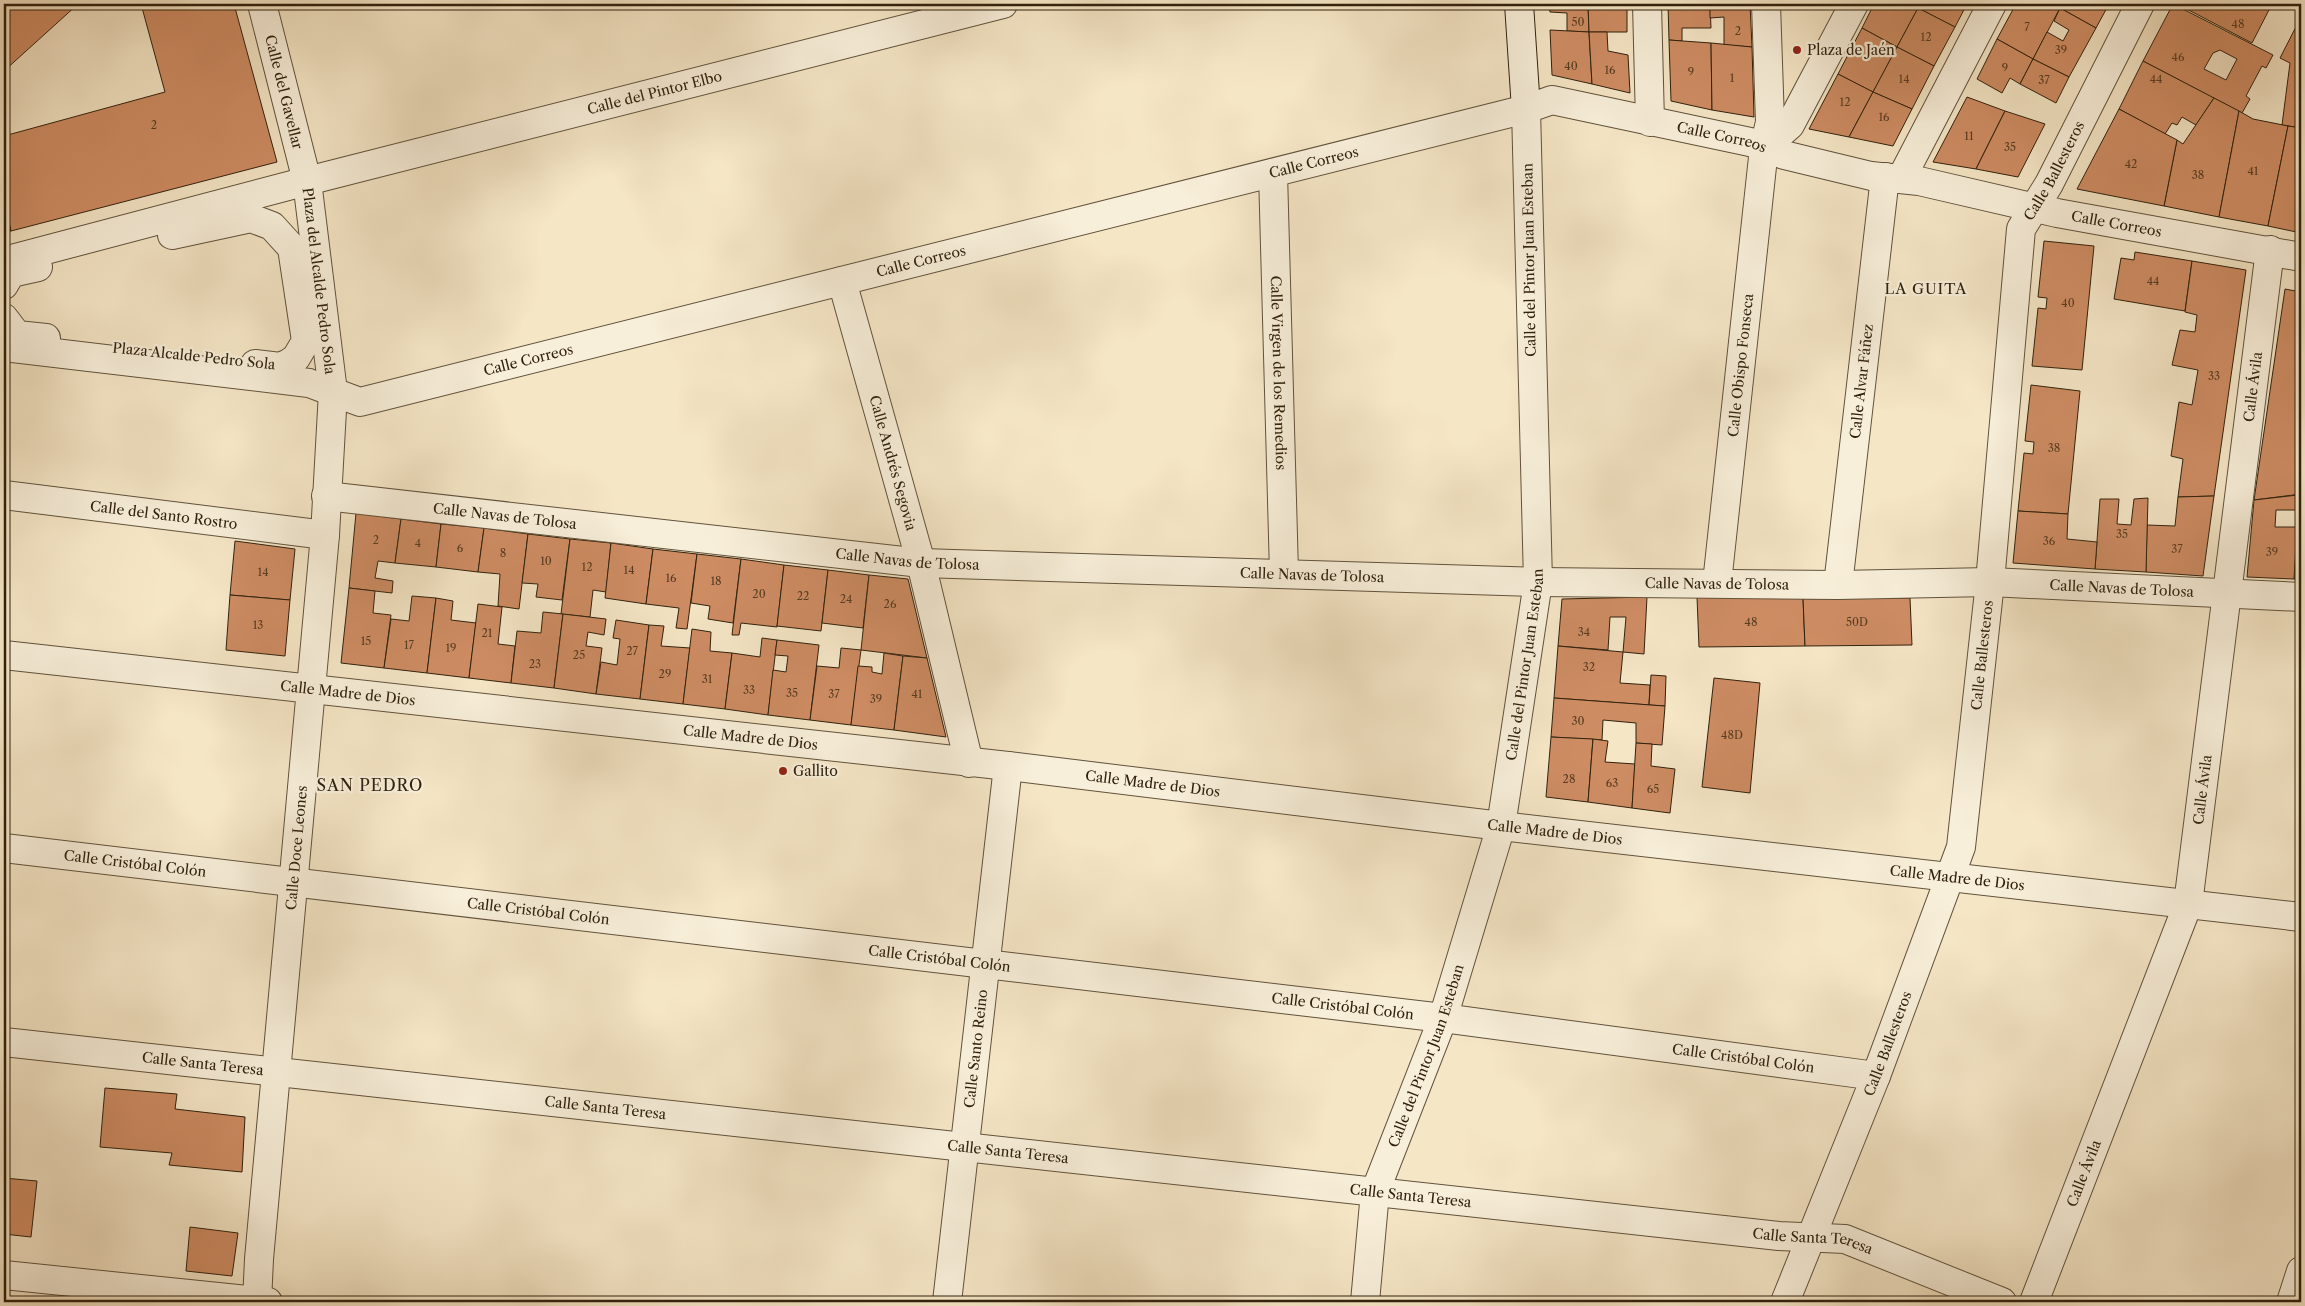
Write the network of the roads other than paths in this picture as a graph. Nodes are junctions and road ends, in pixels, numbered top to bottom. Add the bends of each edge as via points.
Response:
1 (262, 4) edge
2 (1003, 4) edge
3 (1520, 4) edge
4 (1647, 4) edge
5 (1766, 4) edge
6 (1854, 4) edge
7 (1992, 4) edge
8 (2140, 4) edge
9 (1526, 109) junction
10 (1650, 122) junction
11 (1764, 148) junction
12 (1273, 173) junction
13 (1893, 178) junction
14 (307, 180) junction
15 (2033, 208) junction
16 (2270, 250) junction
17 (2301, 257) edge
18 (4, 261) edge
19 (842, 280) junction
20 (4, 285) edge
21 (4, 318) edge
22 (4, 347) edge
23 (334, 392) junction
24 (4, 495) edge
25 (326, 496) junction
26 (325, 535) junction
27 (922, 563) junction
28 (1284, 573) junction
29 (1538, 582) junction
30 (1990, 582) junction
31 (1717, 583) junction
32 (1838, 585) junction
33 (2226, 592) junction
34 (2301, 597) edge
35 (4, 655) edge
36 (310, 688) junction
37 (969, 763) junction
38 (1008, 766) junction
39 (1501, 826) junction
40 (4, 848) edge
41 (1952, 876) junction
42 (294, 884) junction
43 (2188, 904) junction
44 (2301, 917) edge
45 (986, 964) junction
46 (1443, 1018) junction
47 (4, 1042) edge
48 (277, 1071) junction
49 (1876, 1076) junction
50 (965, 1147) junction
51 (1375, 1192) junction
52 (1810, 1236) junction
53 (2301, 1271) edge
54 (4, 1275) edge
55 (261, 1302) edge
56 (947, 1302) edge
57 (1366, 1302) edge
58 (1785, 1302) edge
59 (2002, 1302) edge
60 (2034, 1302) edge
61 (2291, 1302) edge

1 - 14 street, Calle del Gavellar
2 - 14 street, Calle del Pintor Elbo
3 - 9 street, Calle del Pintor Juan Esteban
4 - 10 street
5 - 11 street via 1770,122
6 - 11 street via 1790,125
7 - 13 street, Calle Alvar Fáñez
8 - 15 street, Calle Ballesteros via 2049,184
9 - 10 street, Calle Correos via 1552,100
9 - 12 street, Calle Correos
9 - 29 street, Calle del Pintor Juan Esteban
10 - 11 street, Calle Correos via 1750,142
11 - 13 street, Calle Correos
11 - 31 street, Calle Obispo Fonseca
12 - 19 street, Calle Correos
12 - 28 street, Calle Virgen de los Remedios
13 - 15 street, Calle Correos via 1919,181
13 - 32 street, Calle Alvar Fáñez
14 - 18 street, Plaza del Alcalde Pedro Sola
14 - 23 street, Plaza del Alcalde Pedro Sola
15 - 16 street, Calle Correos
15 - 30 street, Calle Ballesteros via 2021,229
16 - 17 street, Calle Correos
16 - 33 street, Calle Ávila
19 - 23 street, Calle Correos via 360,402
19 - 27 street, Calle Andrés Segovia
20 - 21 street, Plaza Alcalde Pedro Sola via 10,273 251,218 272,226 292,248 306,341 296,358 280,367 17,335
22 - 23 street, Plaza del Alcalde Pedro Sola via 309,383
23 - 25 street, Calle Doce Leones
24 - 26 street, Calle del Santo Rostro
25 - 26 street, Calle Doce Leones
25 - 27 street, Calle Navas de Tolosa
26 - 36 street, Calle Doce Leones
27 - 28 street, Calle Navas de Tolosa
27 - 37 street, Calle Andrés Segovia
28 - 29 street, Calle Navas de Tolosa
29 - 31 street, Calle Navas de Tolosa
29 - 39 street, Calle del Pintor Juan Esteban
30 - 32 street, Calle Navas de Tolosa
30 - 33 street, Calle Navas de Tolosa
30 - 41 street, Calle Ballesteros via 1961,846
31 - 32 street, Calle Navas de Tolosa
33 - 34 street, Calle Navas de Tolosa
33 - 43 street, Calle Ávila
35 - 36 street, Calle Madre de Dios
36 - 37 street, Calle Madre de Dios
36 - 42 street, Calle Doce Leones
37 - 38 street, Calle Madre de Dios
38 - 39 street, Calle Madre de Dios
38 - 45 street, Calle Santo Reino
39 - 41 street, Calle Madre de Dios
39 - 46 street, Calle del Pintor Juan Esteban
40 - 42 street, Calle Cristóbal Colón
41 - 43 street, Calle Madre de Dios
41 - 49 street, Calle Ballesteros
42 - 45 street, Calle Cristóbal Colón
42 - 48 street, Calle Doce Leones
43 - 44 street, Calle Madre de Dios
43 - 60 street, Calle Ávila
45 - 46 street, Calle Cristóbal Colón
45 - 50 street, Calle Santo Reino
46 - 49 street, Calle Cristóbal Colón
46 - 51 street, Calle del Pintor Juan Esteban
47 - 48 street, Calle Santa Teresa
48 - 50 street, Calle Santa Teresa
48 - 55 street, Calle Doce Leones via 259,1259
49 - 52 street, Calle Ballesteros
50 - 51 street, Calle Santa Teresa
50 - 56 street, Calle Santo Reino
51 - 52 street, Calle Santa Teresa via 1779,1236
51 - 57 street, Calle del Pintor Juan Esteban
52 - 58 street, Calle Ballesteros
52 - 59 street, Calle Santa Teresa via 1845,1239
53 - 61 street
54 - 55 street

